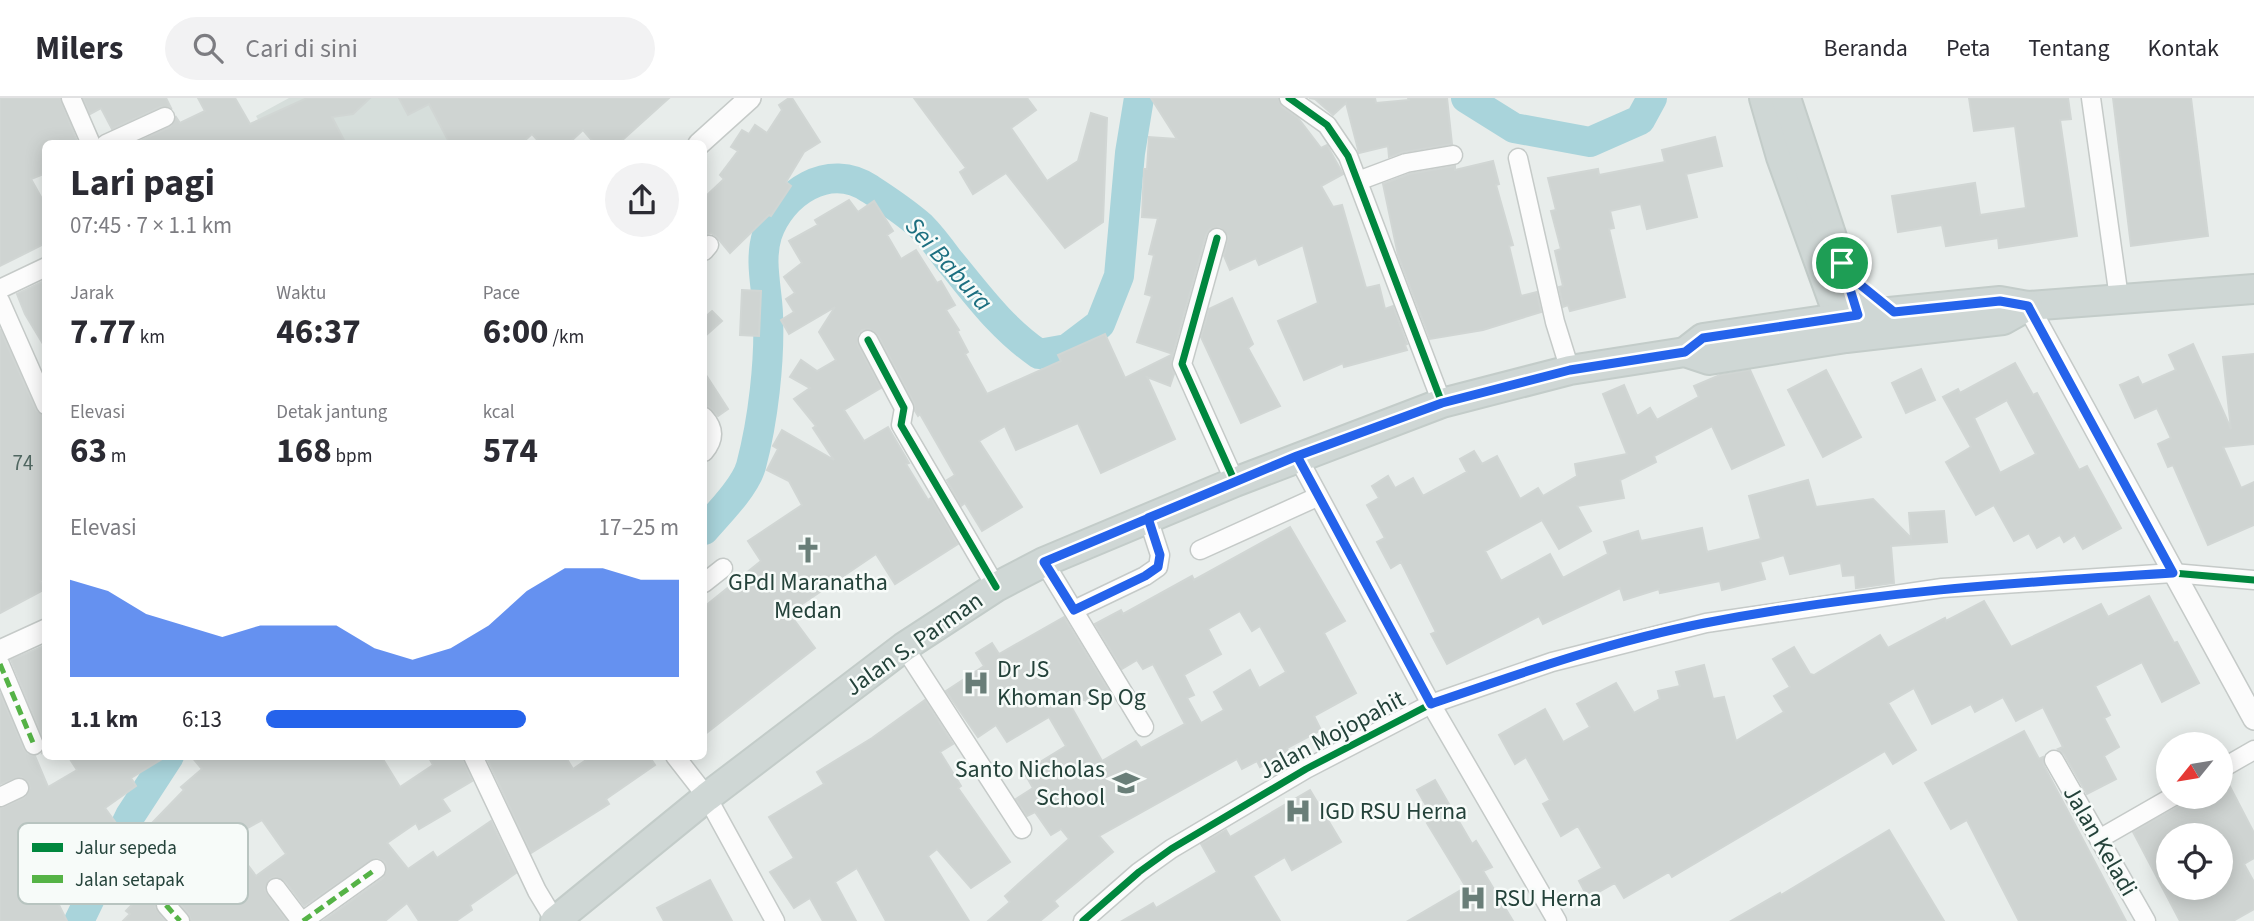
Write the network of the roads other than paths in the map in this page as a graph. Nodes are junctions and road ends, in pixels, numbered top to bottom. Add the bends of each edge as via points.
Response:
1 (71, 98) edge
2 (750, 98) edge
3 (1289, 98) edge
4 (1764, 98) edge
5 (1786, 98) edge
6 (2091, 98) edge
7 (165, 117) dead end
8 (89, 140) edge
9 (115, 140) edge
10 (703, 140) edge
11 (1452, 155) dead end
12 (1518, 158) dead end
13 (1358, 181) junction
14 (1217, 238) dead end
15 (1842, 263) junction
16 (42, 269) edge
17 (0, 289) edge
18 (2254, 289) edge
19 (2119, 298) junction
20 (0, 301) edge
21 (2028, 306) junction
22 (1894, 312) junction
23 (1852, 327) junction
24 (868, 340) dead end
25 (1570, 370) junction
26 (42, 396) edge
27 (1442, 403) junction
28 (707, 423) edge
29 (707, 448) edge
30 (1297, 456) junction
31 (1235, 482) junction
32 (1317, 497) junction
33 (1148, 518) junction
34 (1200, 550) dead end
35 (1044, 562) junction
36 (723, 568) dead end
37 (2173, 573) junction
38 (2254, 580) edge
39 (707, 581) edge
40 (996, 587) junction
41 (1074, 610) junction
42 (42, 632) edge
43 (904, 647) junction
44 (0, 651) edge
45 (0, 664) edge
46 (1431, 704) junction
47 (2254, 719) edge
48 (1144, 727) dead end
49 (34, 745) dead end
50 (2254, 750) edge
51 (475, 760) edge
52 (678, 760) edge
53 (2054, 760) dead end
54 (2233, 762) edge
55 (19, 788) dead end
56 (0, 797) edge
57 (707, 797) junction
58 (2156, 806) edge
59 (1022, 829) dead end
60 (2099, 839) junction
61 (376, 869) dead end
62 (276, 888) dead end
63 (166, 905) dead end
64 (180, 921) edge
65 (302, 921) edge
66 (555, 921) edge
67 (775, 921) edge
68 (1083, 921) edge
69 (1557, 921) edge
70 (2146, 921) edge

1 - 8 street
2 - 10 street
3 - 13 street via 1327,125
4 - 23 main road via 1781,157
5 - 15 main road
6 - 19 street
7 - 9 street
11 - 13 street via 1406,163
12 - 25 street
13 - 27 street
14 - 31 street via 1182,364
15 - 22 main road via 1857,282
15 - 23 main road
16 - 17 street
18 - 19 main road
19 - 21 main road
20 - 26 street
21 - 22 main road via 2000,301
21 - 23 main road via 2003,320
21 - 37 street
22 - 23 main road
23 - 25 main road, Jalan S. Parman via 1703,338 1685,352
24 - 40 street via 904,408 901,426
25 - 27 main road, Jalan S. Parman
27 - 30 main road, Jalan S. Parman
28 - 29 street via 713,434
30 - 31 main road, Jalan S. Parman
30 - 32 street
31 - 33 main road, Jalan S. Parman
32 - 34 street
32 - 46 street
33 - 35 main road, Jalan S. Parman
33 - 41 street via 1160,555 1158,567
35 - 40 main road, Jalan S. Parman
35 - 41 street
36 - 39 street
37 - 38 street, Jalan Mojopahit
37 - 46 street, Jalan Mojopahit via 1942,588 1706,623 1552,662
37 - 47 street
40 - 43 main road, Jalan S. Parman
41 - 48 street
42 - 44 street
43 - 57 main road, Jalan S. Parman
43 - 59 street
45 - 49 street
46 - 68 street, Jalan Mojopahit via 1306,769 1194,836 1139,872
46 - 69 street
50 - 54 street
51 - 66 street
52 - 57 street
53 - 60 street, Jalan Keladi
55 - 56 street
57 - 66 main road, Jalan S. Parman
57 - 67 street
58 - 60 street
60 - 70 street, Jalan Keladi
61 - 65 street
62 - 65 street
63 - 64 street

